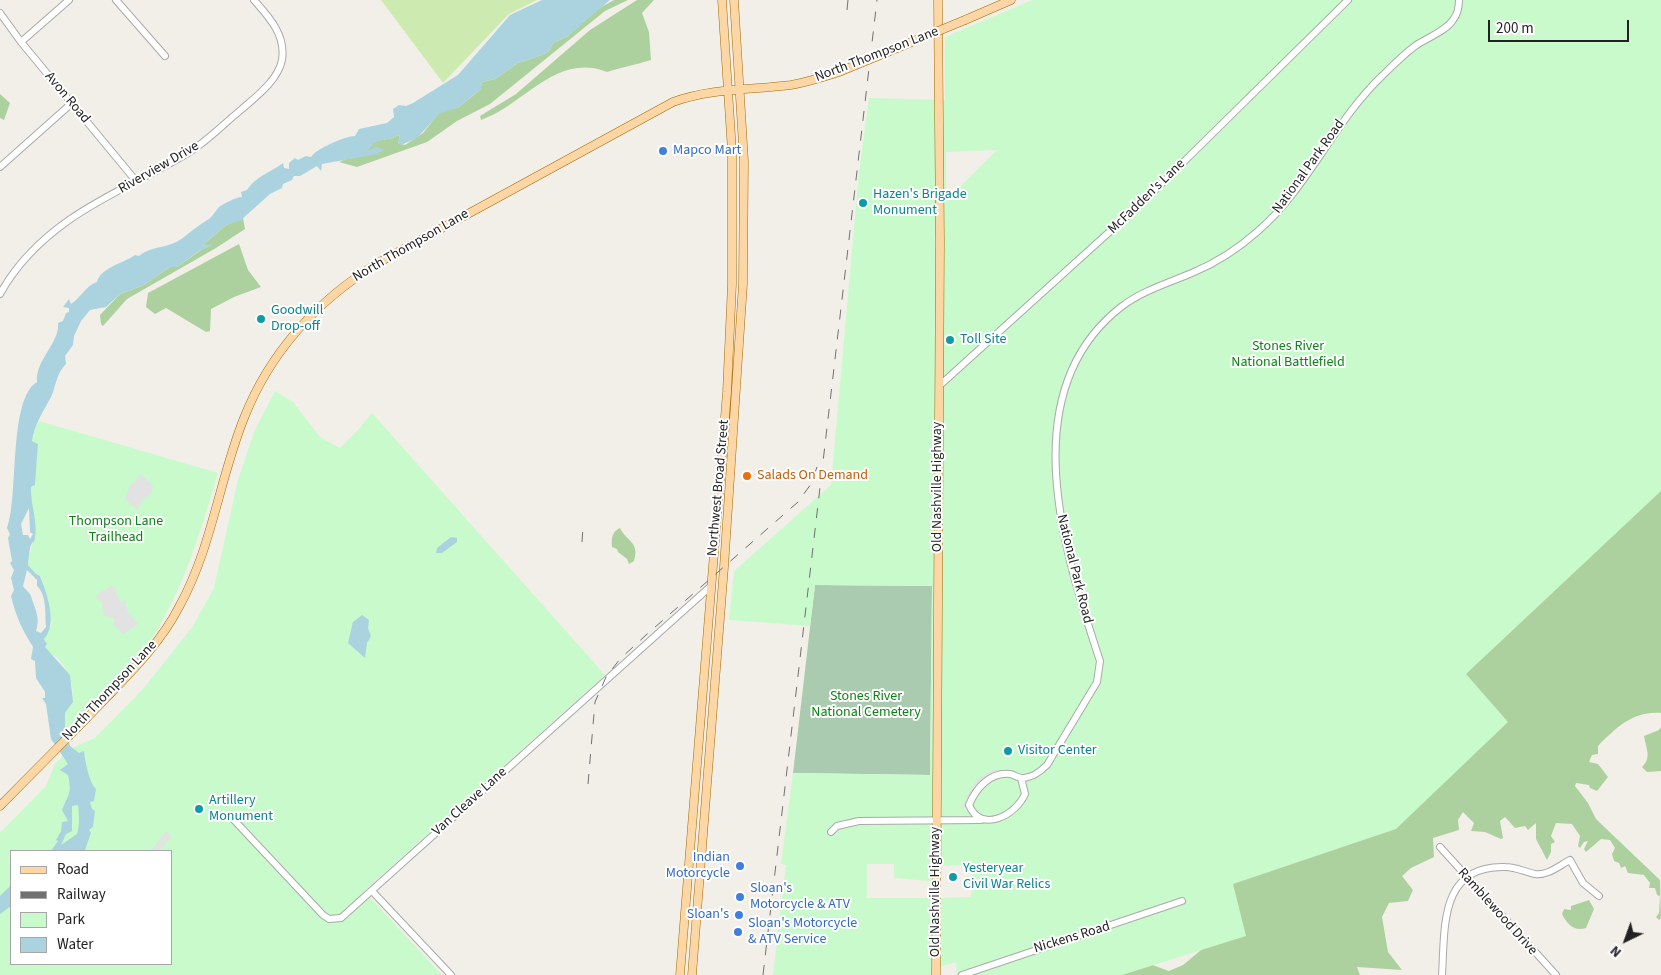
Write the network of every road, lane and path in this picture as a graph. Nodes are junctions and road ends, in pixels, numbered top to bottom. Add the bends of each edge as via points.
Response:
1 (69, 0) edge
2 (116, 0) edge
3 (254, 0) edge
4 (722, 0) edge
5 (734, 0) edge
6 (938, 0) edge
7 (1011, 0) edge
8 (1348, 0) edge
9 (1459, 0) edge
10 (0, 14) edge
11 (21, 42) junction
12 (165, 56) dead end
13 (740, 88) junction
14 (728, 90) junction
15 (72, 104) junction
16 (0, 167) edge
17 (136, 181) junction
18 (743, 236) junction
19 (732, 237) junction
20 (732, 284) junction
21 (743, 284) junction
22 (0, 294) edge
23 (728, 358) junction
24 (740, 359) junction
25 (939, 386) junction
26 (724, 423) junction
27 (735, 423) junction
28 (717, 512) junction
29 (728, 513) junction
30 (711, 586) junction
31 (723, 586) junction
32 (703, 693) junction
33 (715, 694) junction
34 (1021, 778) junction
35 (694, 805) junction
36 (970, 805) junction
37 (0, 806) edge
38 (705, 806) junction
39 (234, 820) dead end
40 (963, 820) junction
41 (983, 820) junction
42 (936, 821) junction
43 (831, 832) dead end
44 (1440, 847) dead end
45 (1467, 878) junction
46 (372, 891) junction
47 (1599, 896) dead end
48 (1182, 901) dead end
49 (684, 927) junction
50 (696, 928) junction
51 (451, 975) edge
52 (680, 975) edge
53 (692, 975) edge
54 (936, 975) edge
55 (962, 975) edge
56 (1442, 975) edge
57 (1556, 975) edge

1 - 11 street
2 - 12 street
3 - 17 street, Riverview Drive via 273,23 282,41 282,61 278,72 259,94 205,141
4 - 14 main road, Northwest Broad Street
5 - 13 main road, Northwest Broad Street
6 - 25 main road, Old Nashville Highway
7 - 13 main road, North Thompson Lane, bridge via 839,72 790,85
8 - 25 street, McFadden's Lane via 1148,197
9 - 34 street, National Park Road via 1457,12 1448,26 1413,48 1363,94 1297,189 1260,230 1212,264 1134,297 1110,316 1085,343 1073,368 1061,410 1056,484 1066,550 1078,598 1100,661 1100,672 1051,760 1038,772
10 - 11 street, Avon Road
11 - 15 street, Avon Road
13 - 14 main road, North Thompson Lane
13 - 18 main road, Northwest Broad Street via 744,161
14 - 19 main road, Northwest Broad Street
14 - 37 main road, North Thompson Lane via 696,94 663,107 378,263 323,303 280,352 259,385 244,418 197,571 179,608 147,655
15 - 16 street
15 - 17 street, Avon Road
17 - 22 street, Riverview Drive via 70,219 48,236 21,263
18 - 19 main road
18 - 21 main road, Northwest Broad Street
19 - 20 main road, Northwest Broad Street
20 - 21 main road
20 - 23 main road, Northwest Broad Street
21 - 24 main road, Northwest Broad Street
23 - 24 main road
23 - 26 main road, Northwest Broad Street
24 - 27 main road, Northwest Broad Street
25 - 42 main road, Old Nashville Highway
26 - 27 main road
26 - 28 main road, Northwest Broad Street
27 - 29 main road, Northwest Broad Street
28 - 29 main road
28 - 30 main road, Northwest Broad Street
29 - 31 main road, Northwest Broad Street
30 - 31 main road
30 - 32 main road, Northwest Broad Street
30 - 46 street, Van Cleave Lane
31 - 33 main road, Northwest Broad Street
32 - 33 main road
32 - 35 main road, Northwest Broad Street
33 - 38 main road, Northwest Broad Street
34 - 36 street via 1008,774 994,776 980,786
34 - 41 street via 1025,794 1019,804 997,818
35 - 38 main road
35 - 49 main road, Northwest Broad Street
36 - 40 street
36 - 41 street via 972,812
38 - 50 main road, Northwest Broad Street
39 - 46 street, Van Cleave Lane via 329,919 341,918
40 - 41 street
40 - 42 street
42 - 43 street via 858,821 836,826
42 - 54 main road, Old Nashville Highway
44 - 45 street, Ramblewood Drive
45 - 47 street via 1491,867 1543,873 1570,860 1583,883
45 - 56 street via 1454,890 1447,909
45 - 57 street, Ramblewood Drive
46 - 51 street
48 - 55 street, Nickens Road
49 - 50 main road
49 - 52 main road, Northwest Broad Street
50 - 53 main road, Northwest Broad Street

